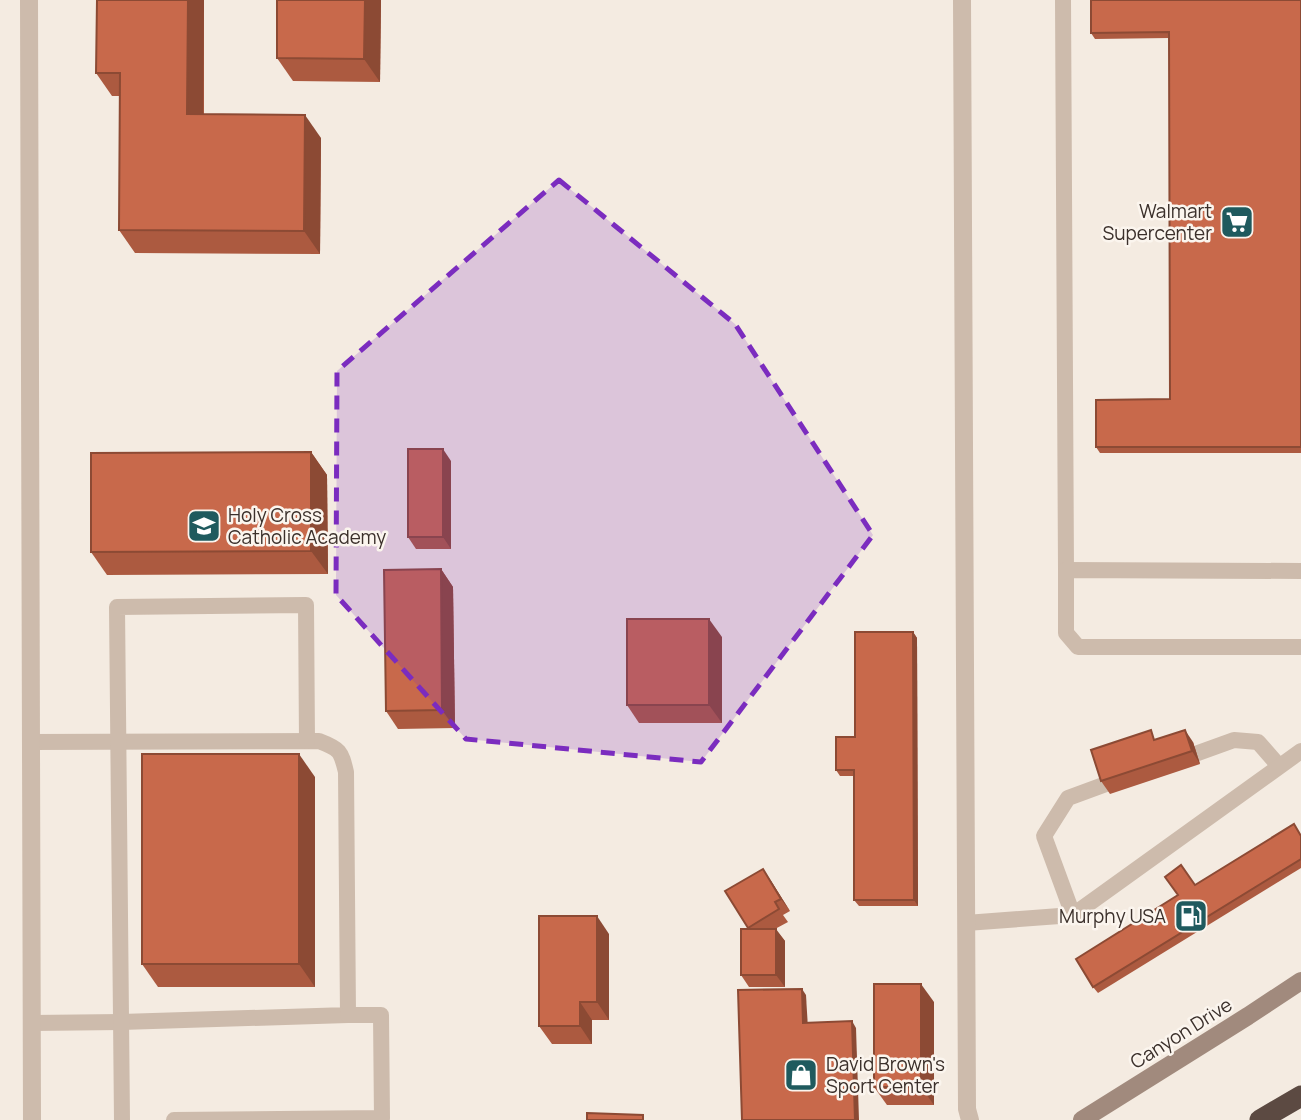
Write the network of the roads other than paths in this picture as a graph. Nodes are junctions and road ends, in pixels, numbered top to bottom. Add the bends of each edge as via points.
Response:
1 (29, 0) edge
2 (962, 0) edge
3 (1063, 0) edge
4 (1066, 570) junction
5 (1301, 571) edge
6 (1301, 647) edge
7 (307, 741) junction
8 (31, 743) junction
9 (118, 743) junction
10 (1301, 751) edge
11 (1198, 753) dead end
12 (1279, 766) junction
13 (1106, 785) edge
14 (1073, 915) junction
15 (966, 923) junction
16 (1301, 981) edge
17 (348, 1015) junction
18 (121, 1022) junction
19 (32, 1023) junction
20 (1301, 1096) edge
21 (32, 1120) edge
22 (122, 1120) edge
23 (174, 1120) edge
24 (970, 1120) edge
25 (1082, 1120) edge
26 (1260, 1120) edge

1 - 8 street
2 - 15 street
3 - 4 lane
4 - 5 lane
4 - 6 lane via 1066,633 1079,647
7 - 9 lane
7 - 9 lane via 306,605 279,605 117,607
7 - 17 lane via 332,746 341,754 346,772
8 - 9 lane
8 - 19 street
9 - 18 lane
10 - 12 lane
11 - 12 lane via 1234,740 1258,742
12 - 14 lane
13 - 14 lane via 1068,798 1044,836
14 - 15 lane
15 - 24 street
16 - 25 main road, Canyon Drive
17 - 18 lane
17 - 23 lane via 381,1015 382,1118
18 - 19 lane
18 - 22 lane
19 - 21 street
20 - 26 highway

